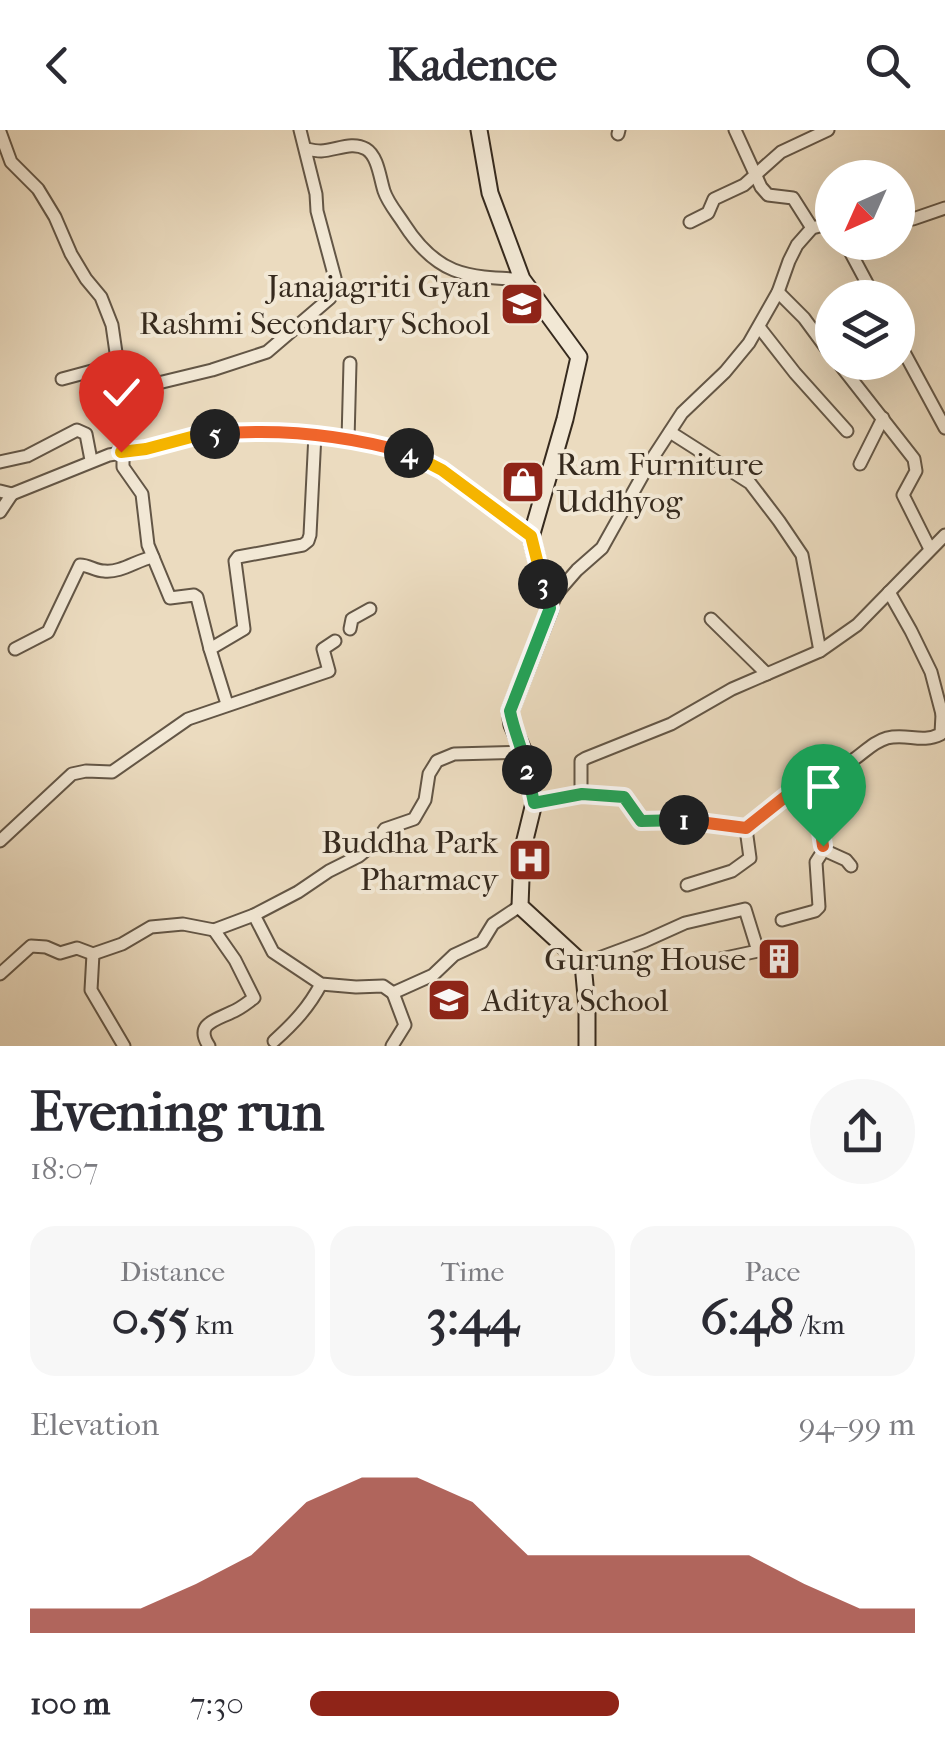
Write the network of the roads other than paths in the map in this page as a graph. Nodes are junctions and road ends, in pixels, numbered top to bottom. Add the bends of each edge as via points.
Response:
1 (300, 130) edge
2 (479, 130) edge
3 (735, 130) edge
4 (828, 130) edge
5 (0, 132) edge
6 (306, 149) junction
7 (755, 176) junction
8 (945, 208) edge
9 (915, 217) edge
10 (690, 222) dead end
11 (815, 227) edge
12 (812, 228) junction
13 (522, 279) junction
14 (778, 292) junction
15 (759, 327) junction
16 (815, 333) edge
17 (118, 364) junction
18 (350, 364) dead end
19 (915, 372) edge
20 (62, 379) dead end
21 (852, 380) edge
22 (121, 392) junction
23 (882, 418) junction
24 (945, 428) edge
25 (847, 431) dead end
26 (670, 432) junction
27 (315, 434) junction
28 (348, 440) junction
29 (121, 452) junction
30 (91, 460) junction
31 (0, 462) edge
32 (860, 464) dead end
33 (6, 492) edge
34 (0, 512) edge
35 (945, 535) edge
36 (531, 536) junction
37 (930, 549) junction
38 (154, 558) junction
39 (889, 592) junction
40 (550, 608) junction
41 (370, 609) dead end
42 (711, 619) dead end
43 (350, 628) dead end
44 (335, 641) dead end
45 (15, 649) dead end
46 (210, 649) junction
47 (820, 650) junction
48 (767, 674) junction
49 (221, 706) junction
50 (944, 714) edge
51 (524, 752) junction
52 (800, 785) junction
53 (582, 794) junction
54 (534, 803) junction
55 (746, 828) junction
56 (0, 841) edge
57 (825, 848) junction
58 (851, 866) dead end
59 (687, 885) dead end
60 (520, 906) junction
61 (254, 916) junction
62 (782, 920) dead end
63 (214, 930) junction
64 (93, 954) junction
65 (716, 960) dead end
66 (583, 964) junction
67 (0, 974) edge
68 (321, 984) junction
69 (393, 992) junction
70 (274, 1041) dead end
71 (124, 1046) edge
72 (209, 1046) edge
73 (392, 1046) edge
74 (587, 1046) edge

1 - 6 street
2 - 13 street via 490,194
3 - 7 street
4 - 7 street via 781,152
5 - 17 street via 11,162 38,190 101,297
6 - 13 street via 363,147 373,154 386,197 433,259 474,276
6 - 22 street via 335,278 330,298 267,352
7 - 10 street
7 - 12 street via 768,195 792,198
8 - 9 street
11 - 12 street
12 - 14 street via 789,260
13 - 36 street via 579,357
14 - 15 street
14 - 16 street
15 - 25 street
15 - 26 street
17 - 20 street
17 - 22 street
18 - 28 street
19 - 24 street
21 - 23 street
22 - 29 street
23 - 32 street
23 - 37 street via 914,459 916,471 903,494
26 - 40 street via 602,548 556,593
26 - 47 street via 750,483 787,532 802,555
27 - 28 street
27 - 29 street via 213,434
27 - 46 street via 308,542 238,557 244,628
28 - 36 street via 416,455
29 - 30 street
29 - 38 street via 122,467 142,494
30 - 31 street via 86,434 76,430
30 - 33 street
33 - 34 street
35 - 37 street
36 - 40 street
37 - 39 street
38 - 45 street via 105,572 80,565 48,632
38 - 46 street via 170,598 197,597
39 - 47 street
39 - 50 street via 931,672
40 - 51 street via 510,711
41 - 43 street via 352,619
42 - 48 street
44 - 49 street via 322,650 328,670
46 - 49 street
47 - 48 street
48 - 53 street via 586,758
49 - 56 street via 188,719 112,772 72,774
50 - 52 street via 936,737 884,739
51 - 54 street
51 - 61 street via 454,754 437,761 414,819 386,829 359,856
52 - 55 street
52 - 57 street
53 - 54 street
53 - 55 street via 624,797 641,821
54 - 60 street via 522,852
55 - 59 street via 750,858
57 - 58 street
57 - 62 street via 816,862 819,907
60 - 66 street
60 - 69 street via 493,924 482,942
61 - 63 street
61 - 68 street via 272,952
63 - 64 street via 151,927
63 - 72 street via 254,998 211,1020 204,1038
64 - 67 street via 31,946
64 - 71 street via 91,990
65 - 66 street via 758,952 745,909 685,923
66 - 74 street
68 - 69 street
68 - 70 street
69 - 73 street via 406,1025

